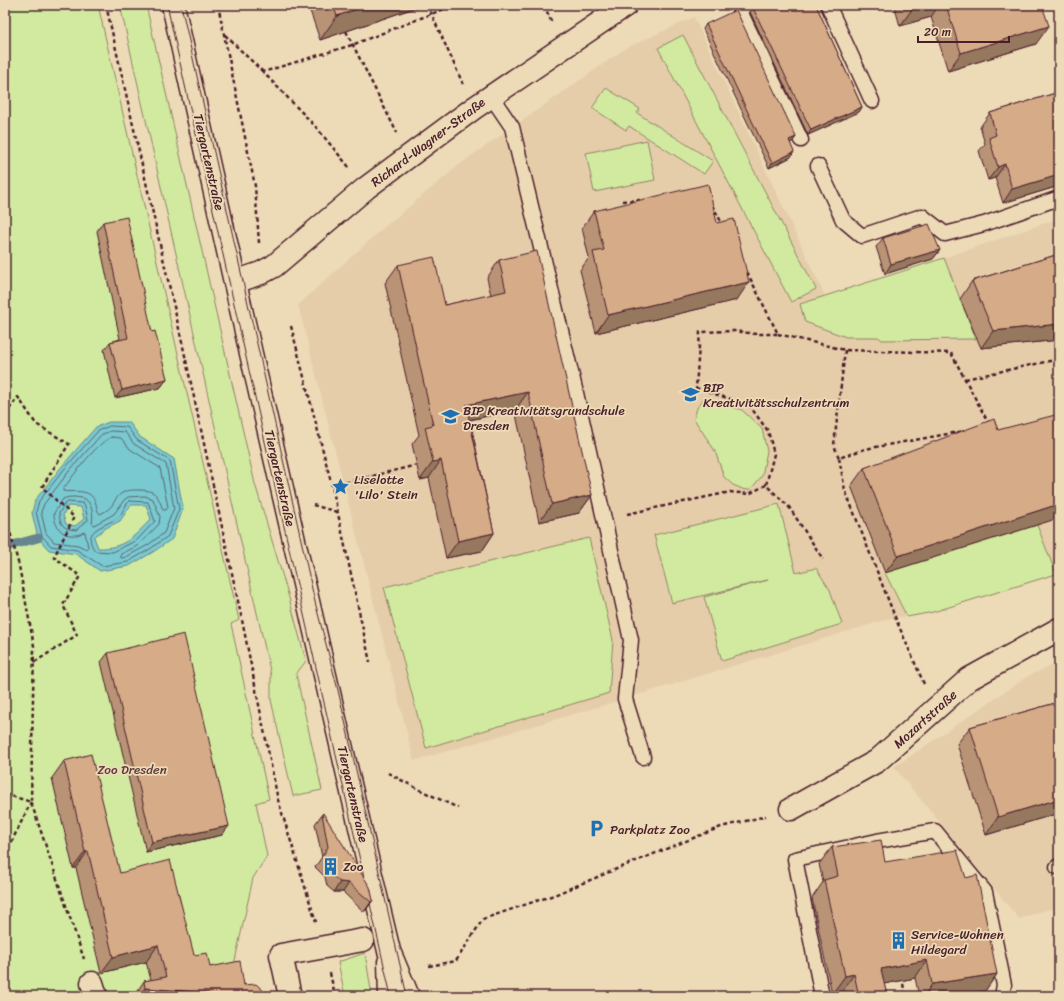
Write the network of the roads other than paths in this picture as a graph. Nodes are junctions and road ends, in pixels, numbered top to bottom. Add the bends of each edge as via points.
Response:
1 (173, 5) edge
2 (626, 5) edge
3 (746, 5) edge
4 (828, 5) edge
5 (872, 101) dead end
6 (482, 102) junction
7 (801, 140) dead end
8 (818, 166) dead end
9 (1059, 198) edge
10 (236, 282) junction
11 (1059, 629) edge
12 (643, 757) dead end
13 (791, 809) road end
14 (363, 940) dead end
15 (389, 951) junction
16 (290, 996) edge
17 (390, 996) edge
18 (398, 996) edge
19 (408, 996) edge
20 (822, 996) edge
21 (1002, 996) edge

1 - 10 main road, Tiergartenstraße
2 - 6 main road, Richard-Wagner-Straße
3 - 7 lane via 739,9
4 - 5 lane
6 - 10 main road, Richard-Wagner-Straße via 366,188 274,266
6 - 12 lane via 512,127 576,393 631,640 625,699
8 - 9 lane via 843,220 862,236 922,216 945,234 984,224
10 - 15 main road, Tiergartenstraße
11 - 13 main road, Mozartstraße via 970,679 877,761
14 - 16 main road via 281,956
15 - 17 main road, Tiergartenstraße
15 - 18 lane
15 - 19 main road, Tiergartenstraße
20 - 21 lane via 795,859 935,831 985,892 1004,985

